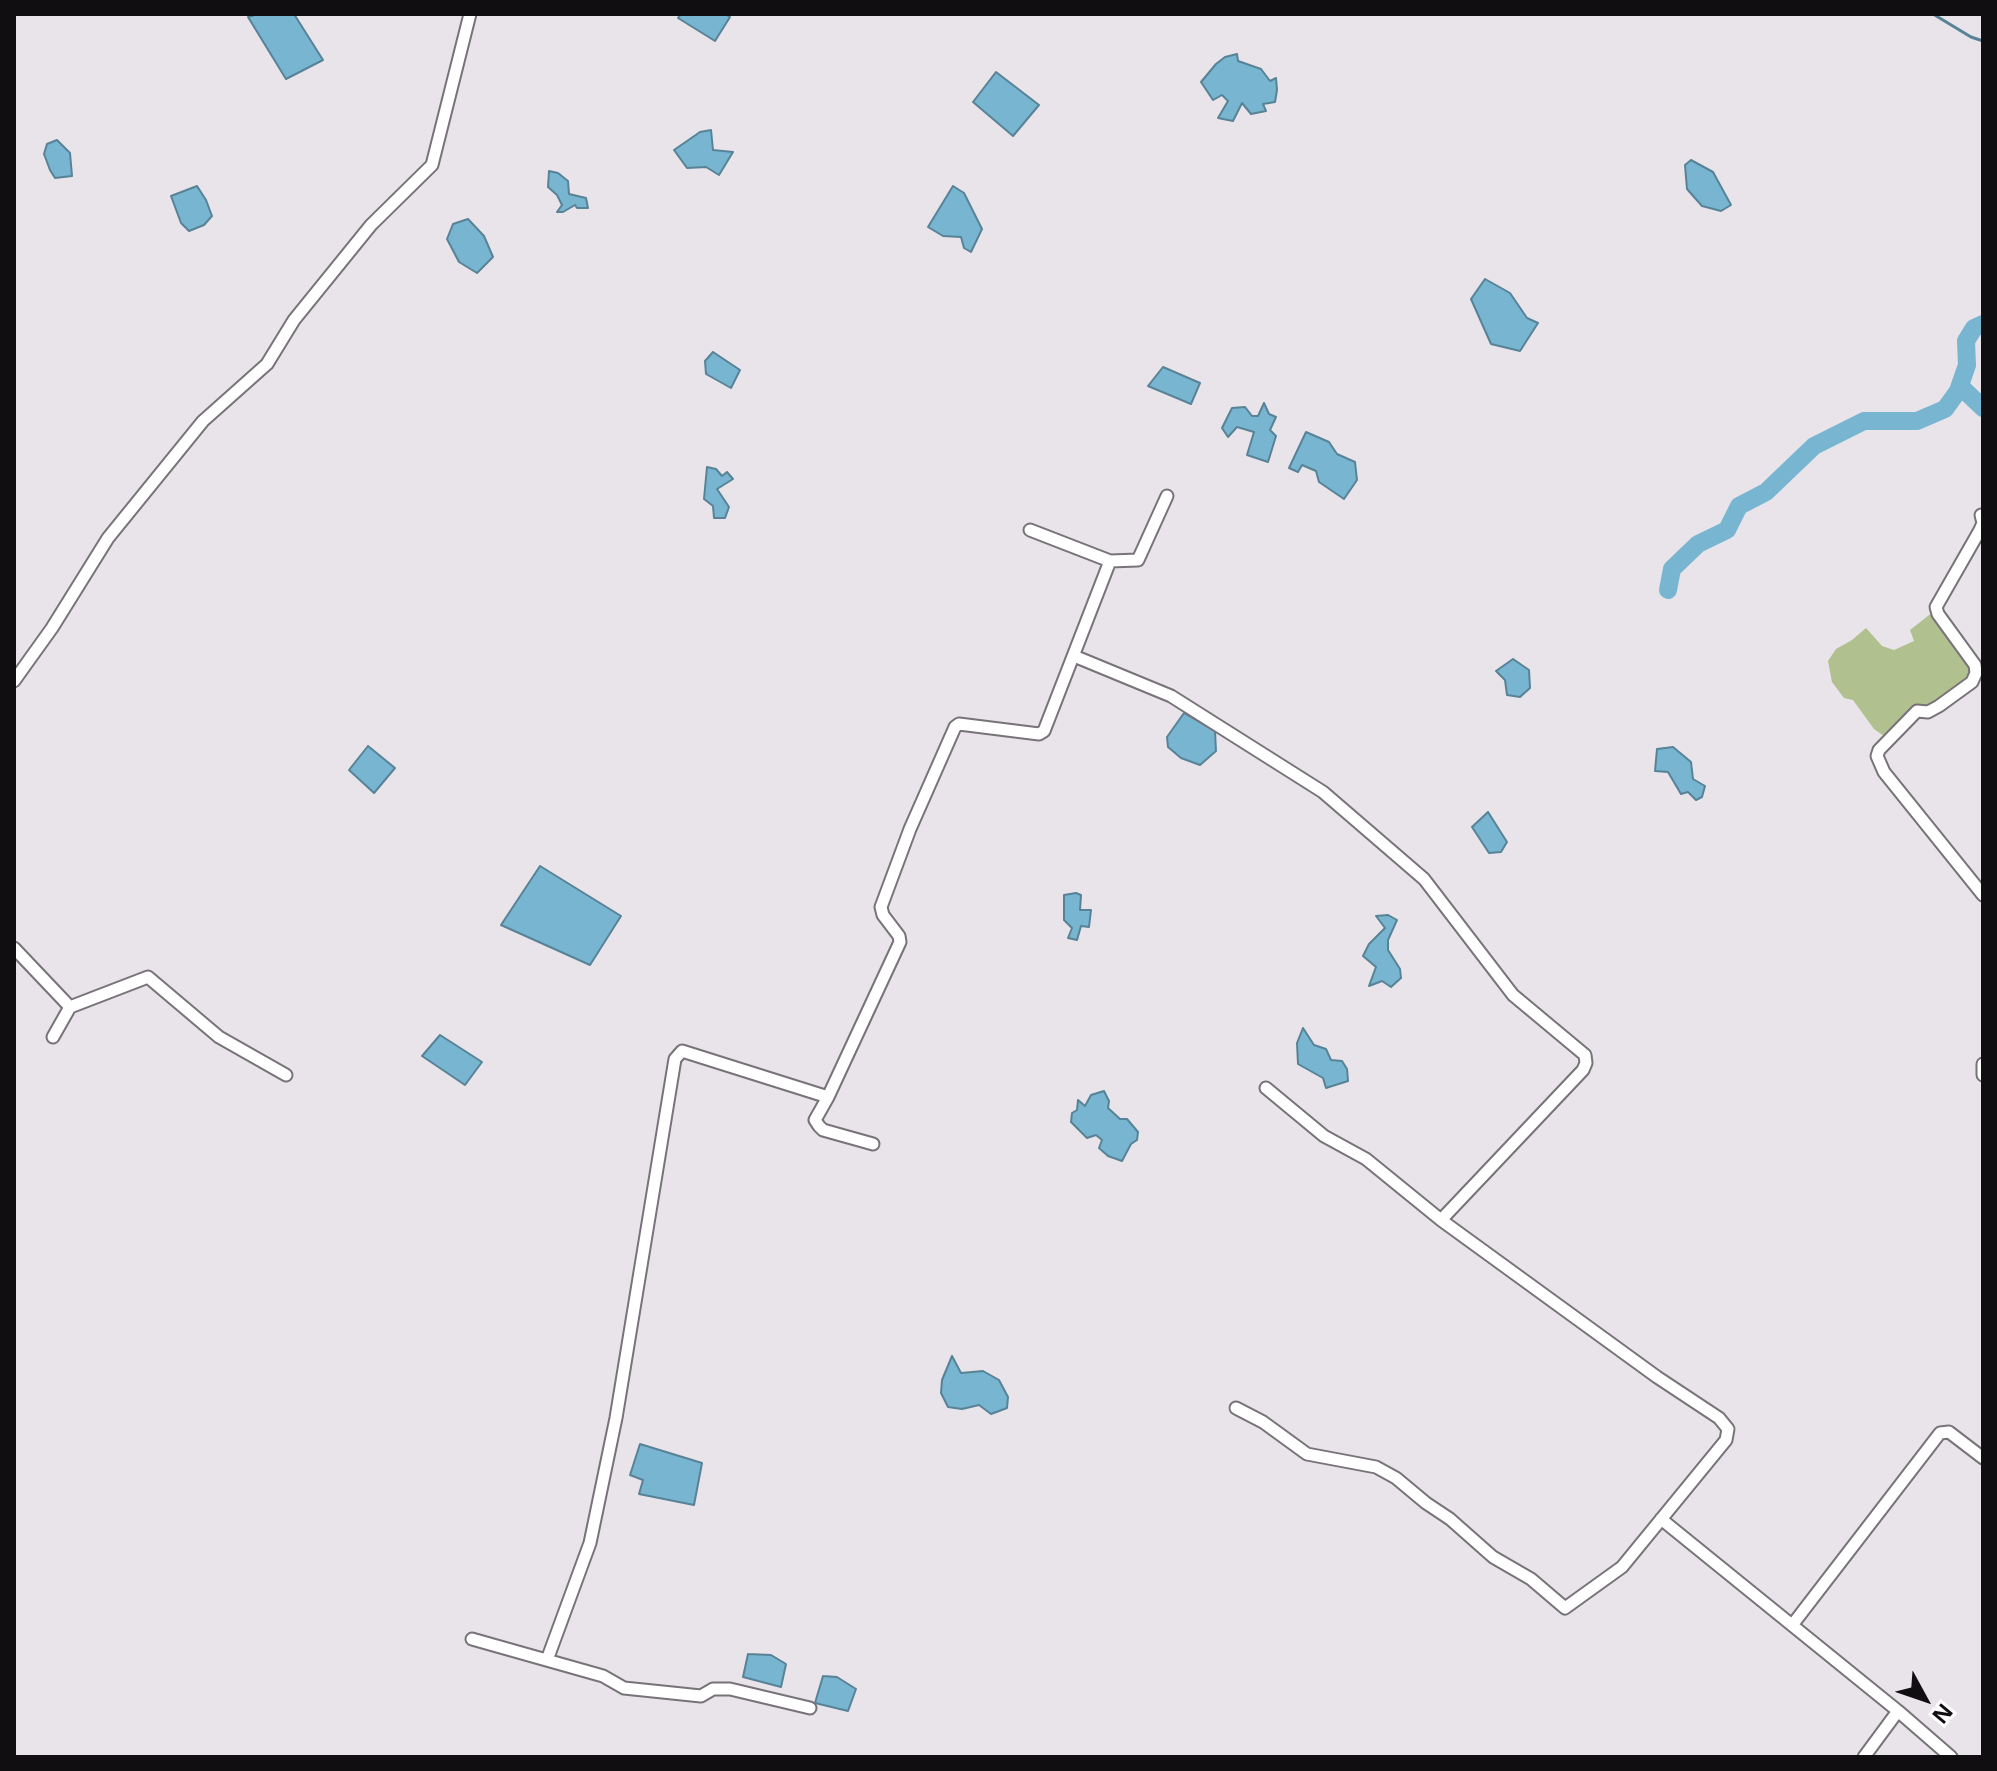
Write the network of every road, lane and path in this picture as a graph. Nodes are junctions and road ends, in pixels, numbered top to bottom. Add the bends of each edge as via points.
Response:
1 (470, 14) edge
2 (1167, 496) dead end
3 (1981, 515) edge
4 (1030, 530) dead end
5 (1110, 561) junction
6 (1074, 656) junction
7 (14, 681) edge
8 (1983, 895) edge
9 (14, 948) edge
10 (70, 1007) junction
11 (53, 1037) dead end
12 (1983, 1064) edge
13 (286, 1075) dead end
14 (1983, 1075) edge
15 (1266, 1088) dead end
16 (828, 1097) junction
17 (873, 1144) dead end
18 (1441, 1220) junction
19 (1236, 1408) dead end
20 (1982, 1456) edge
21 (1661, 1519) junction
22 (1793, 1624) junction
23 (472, 1639) dead end
24 (547, 1660) junction
25 (810, 1708) dead end
26 (1898, 1711) junction
27 (1864, 1757) edge
28 (1951, 1757) edge

1 - 7 street via 432,165 371,225 294,320 267,364 203,421 108,538
2 - 5 street via 1140,559
3 - 8 street via 1980,530 1936,607 1976,673 1972,682 1939,706 1917,711 1877,756 1884,772
4 - 5 street
5 - 6 street
6 - 16 street via 1039,734 955,727 881,907 900,942
6 - 18 street via 1171,696 1323,792 1424,879 1513,995 1585,1055 1583,1070
9 - 10 street
10 - 11 street
10 - 13 street via 148,977 219,1037
12 - 14 street
15 - 18 street
16 - 17 street via 815,1120 819,1126
16 - 24 street via 682,1051 675,1059 590,1543
18 - 21 street via 1728,1429 1726,1440
19 - 21 street via 1307,1454 1366,1464 1396,1478 1565,1608 1622,1567
20 - 22 street via 1949,1432 1940,1433
21 - 22 street
22 - 26 street
23 - 24 street
24 - 25 street via 603,1676 624,1688 701,1696 730,1689
26 - 27 street
26 - 28 street

